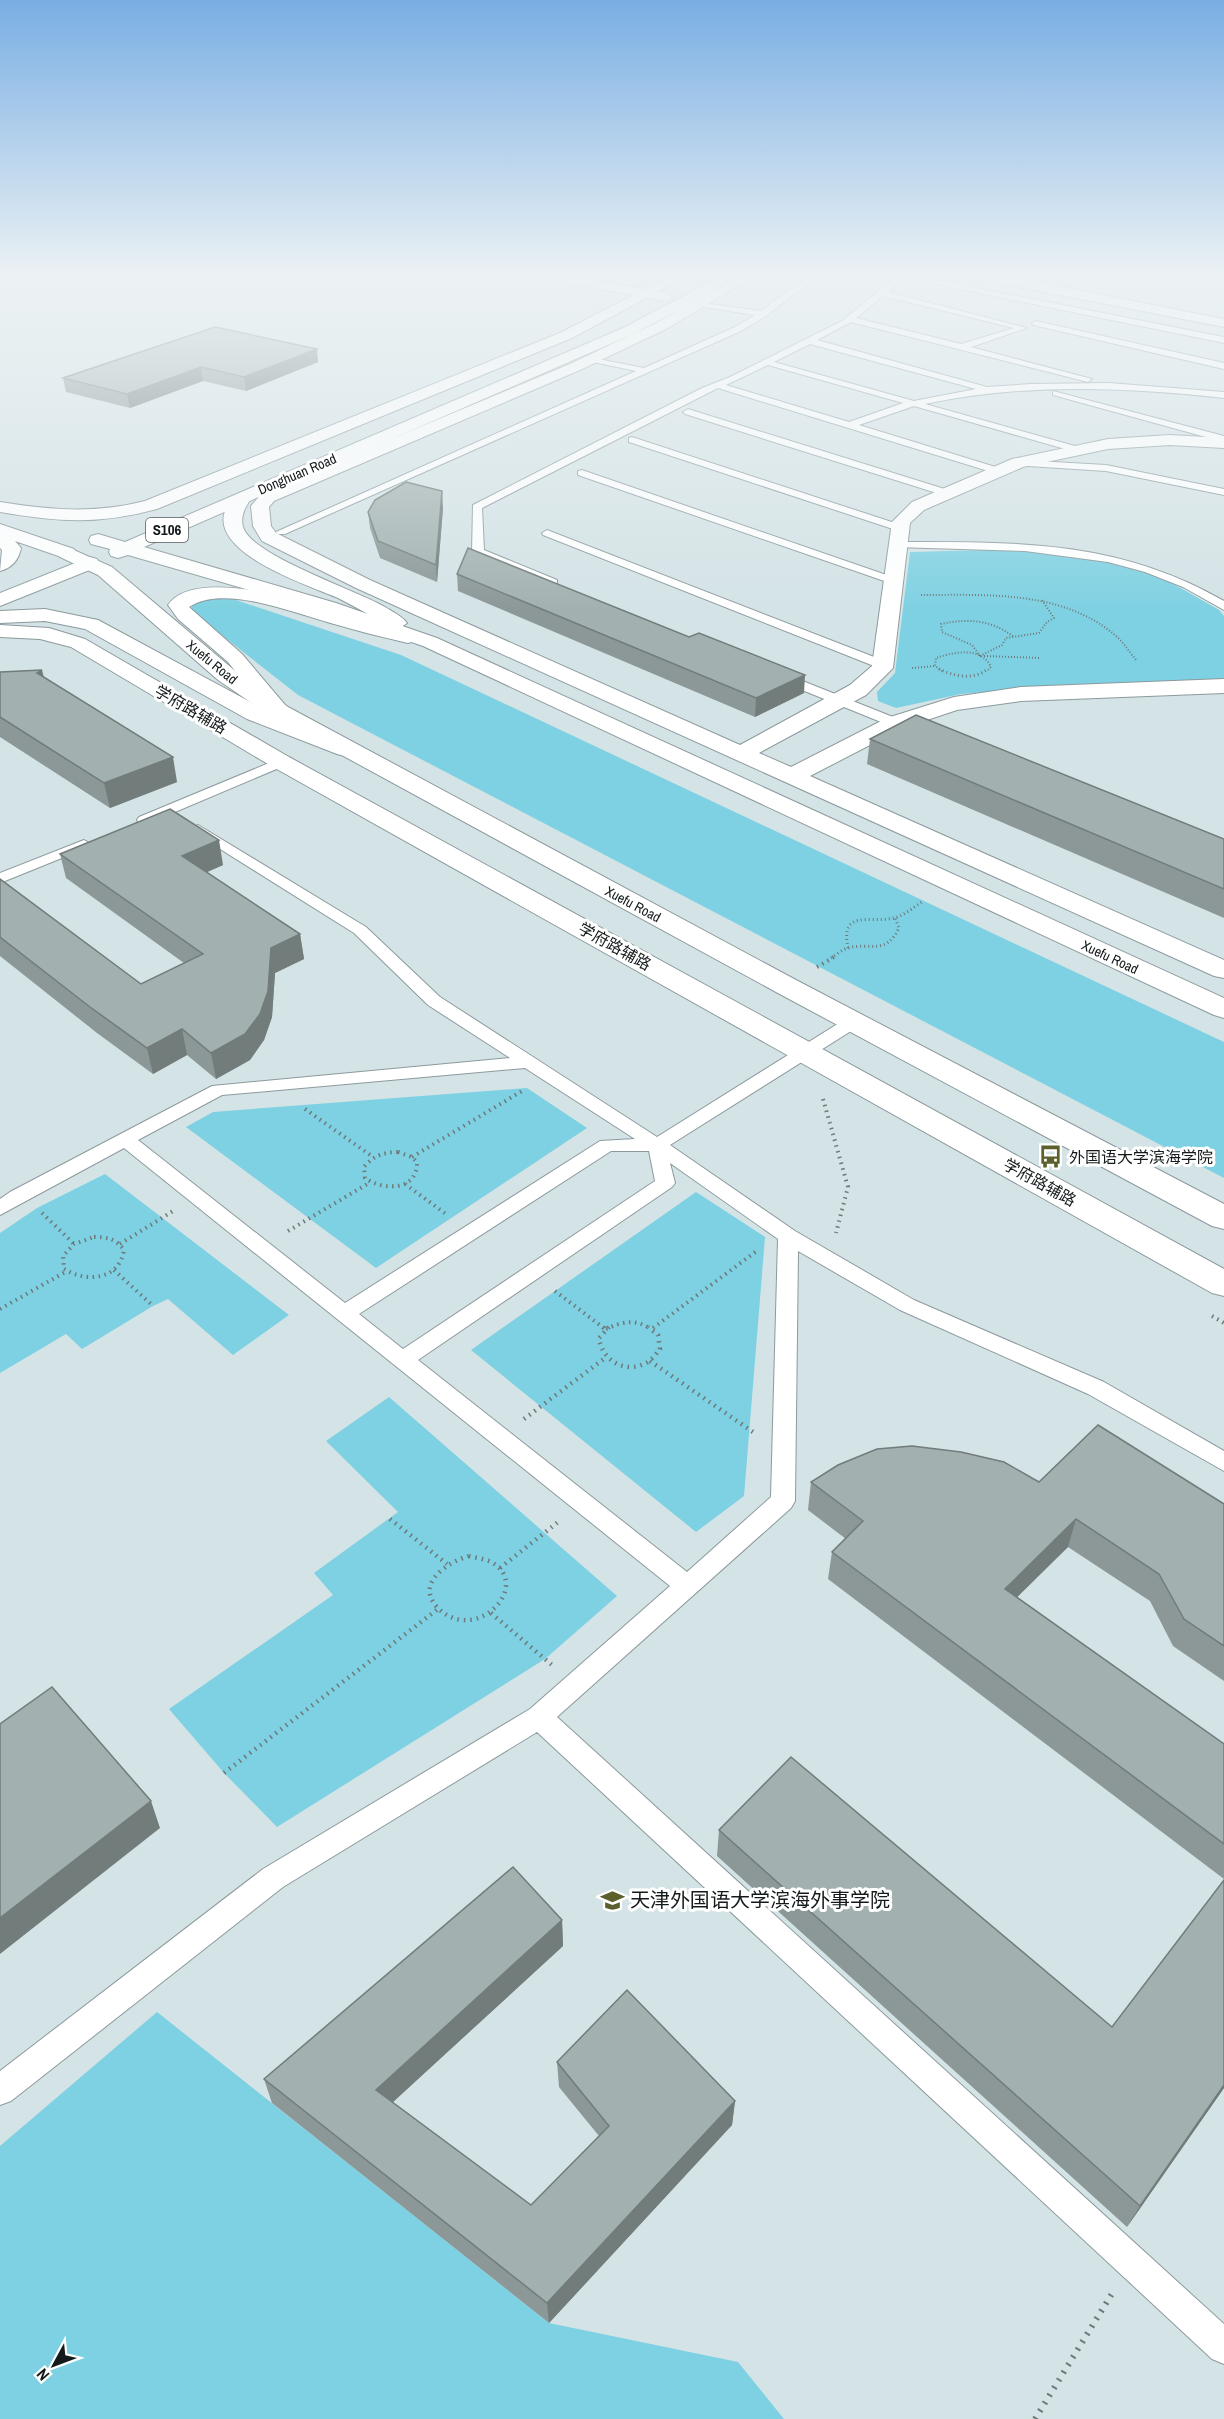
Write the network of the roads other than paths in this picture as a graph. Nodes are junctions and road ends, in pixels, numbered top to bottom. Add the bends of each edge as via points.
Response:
1 (442, 386) edge
2 (472, 386) edge
3 (505, 386) edge
4 (528, 386) edge
5 (613, 386) edge
6 (715, 386) edge
7 (720, 386) edge
8 (853, 386) edge
9 (973, 386) edge
10 (1033, 386) junction
11 (1116, 386) edge
12 (1120, 387) junction
13 (988, 390) junction
14 (1224, 394) edge
15 (915, 403) junction
16 (688, 412) dead end
17 (851, 425) junction
18 (632, 440) dead end
19 (1224, 441) edge
20 (1079, 450) junction
21 (1018, 463) junction
22 (998, 471) junction
23 (582, 473) dead end
24 (1224, 492) edge
25 (947, 493) junction
26 (243, 497) junction
27 (0, 508) edge
28 (0, 530) edge
29 (281, 532) dead end
30 (547, 533) dead end
31 (124, 536) junction
32 (899, 537) junction
33 (0, 539) edge
34 (98, 540) junction
35 (67, 553) junction
36 (90, 563) junction
37 (0, 565) edge
38 (0, 581) edge
39 (565, 588) edge
40 (893, 588) junction
41 (0, 600) edge
42 (1224, 606) edge
43 (0, 617) edge
44 (0, 631) edge
45 (430, 642) junction
46 (883, 665) junction
47 (773, 673) edge
48 (1222, 687) edge
49 (839, 700) junction
50 (280, 712) junction
51 (895, 723) junction
52 (916, 732) edge
53 (346, 749) junction
54 (742, 753) junction
55 (281, 762) junction
56 (793, 775) junction
57 (167, 810) junction
58 (126, 827) edge
59 (94, 840) edge
60 (0, 878) edge
61 (1224, 970) edge
62 (1224, 1009) edge
63 (853, 1022) junction
64 (806, 1052) junction
65 (528, 1062) junction
66 (125, 1139) junction
67 (657, 1145) junction
68 (0, 1208) edge
69 (1224, 1218) edge
70 (788, 1236) junction
71 (1224, 1284) edge
72 (344, 1314) junction
73 (402, 1360) junction
74 (1224, 1462) edge
75 (687, 1586) junction
76 (539, 1718) junction
77 (0, 2090) edge
78 (1224, 2347) edge

1 - 27 main road via 151,505 83,518
2 - 31 main road, Donghuan Road / S106
3 - 26 main road, Donghuan Road / S106
4 - 54 main road via 268,497 260,506 261,526 268,537 315,561
5 - 29 lane
6 - 39 lane via 477,507 478,552
7 - 17 lane
8 - 15 lane
9 - 13 lane
10 - 12 lane
10 - 13 lane
10 - 19 lane
11 - 12 lane
12 - 14 lane
13 - 15 lane
15 - 17 lane
15 - 20 lane
16 - 25 lane
17 - 22 lane
18 - 32 lane
19 - 20 main road via 1170,440
20 - 21 main road
21 - 22 main road
21 - 24 lane via 1106,468
22 - 25 main road
23 - 40 lane
25 - 32 main road via 918,506 901,522
26 - 31 main road, Donghuan Road / S106
26 - 45 main road via 232,520 245,545 268,560 357,599
27 - 34 main road, Xuefu Road
28 - 35 main road, Xuefu Road
30 - 46 lane
31 - 34 main road, Xuefu Road
31 - 36 main road, Donghuan Road / S106
31 - 45 main road, Xuefu Road
32 - 40 main road
32 - 42 lane via 1032,546 1094,555 1151,570 1203,592
33 - 37 main road via 12,548
34 - 35 main road
35 - 36 main road, Xuefu Road
35 - 38 main road
36 - 41 main road, S106
36 - 50 main road, Xuefu Road via 115,579 226,675
40 - 46 main road
43 - 53 main road via 45,615 91,624 255,714
44 - 55 main road, 学府路辅路 via 61,635
45 - 50 main road via 241,595 203,593 183,600 178,605 184,615 235,658
45 - 62 main road, Xuefu Road
46 - 49 main road via 858,690
47 - 49 lane
48 - 51 main road via 1021,694 954,704
49 - 51 lane
49 - 54 main road
50 - 53 main road, Xuefu Road
51 - 52 lane
51 - 56 main road
53 - 63 main road, Xuefu Road
54 - 56 main road
55 - 57 lane
55 - 64 main road, 学府路辅路
56 - 61 main road
57 - 58 lane
57 - 65 lane via 360,930 434,1001
59 - 60 lane
63 - 64 lane
63 - 69 main road, Xuefu Road
64 - 67 lane
64 - 71 main road, 学府路辅路
65 - 66 lane via 218,1090
65 - 67 lane
66 - 68 lane
66 - 72 lane
67 - 70 lane
67 - 72 lane via 607,1145
67 - 73 lane via 665,1183
70 - 74 lane via 907,1305 1096,1388
70 - 75 lane via 783,1501
72 - 73 lane
73 - 75 lane
75 - 76 lane
76 - 77 lane via 273,1878
76 - 78 lane

